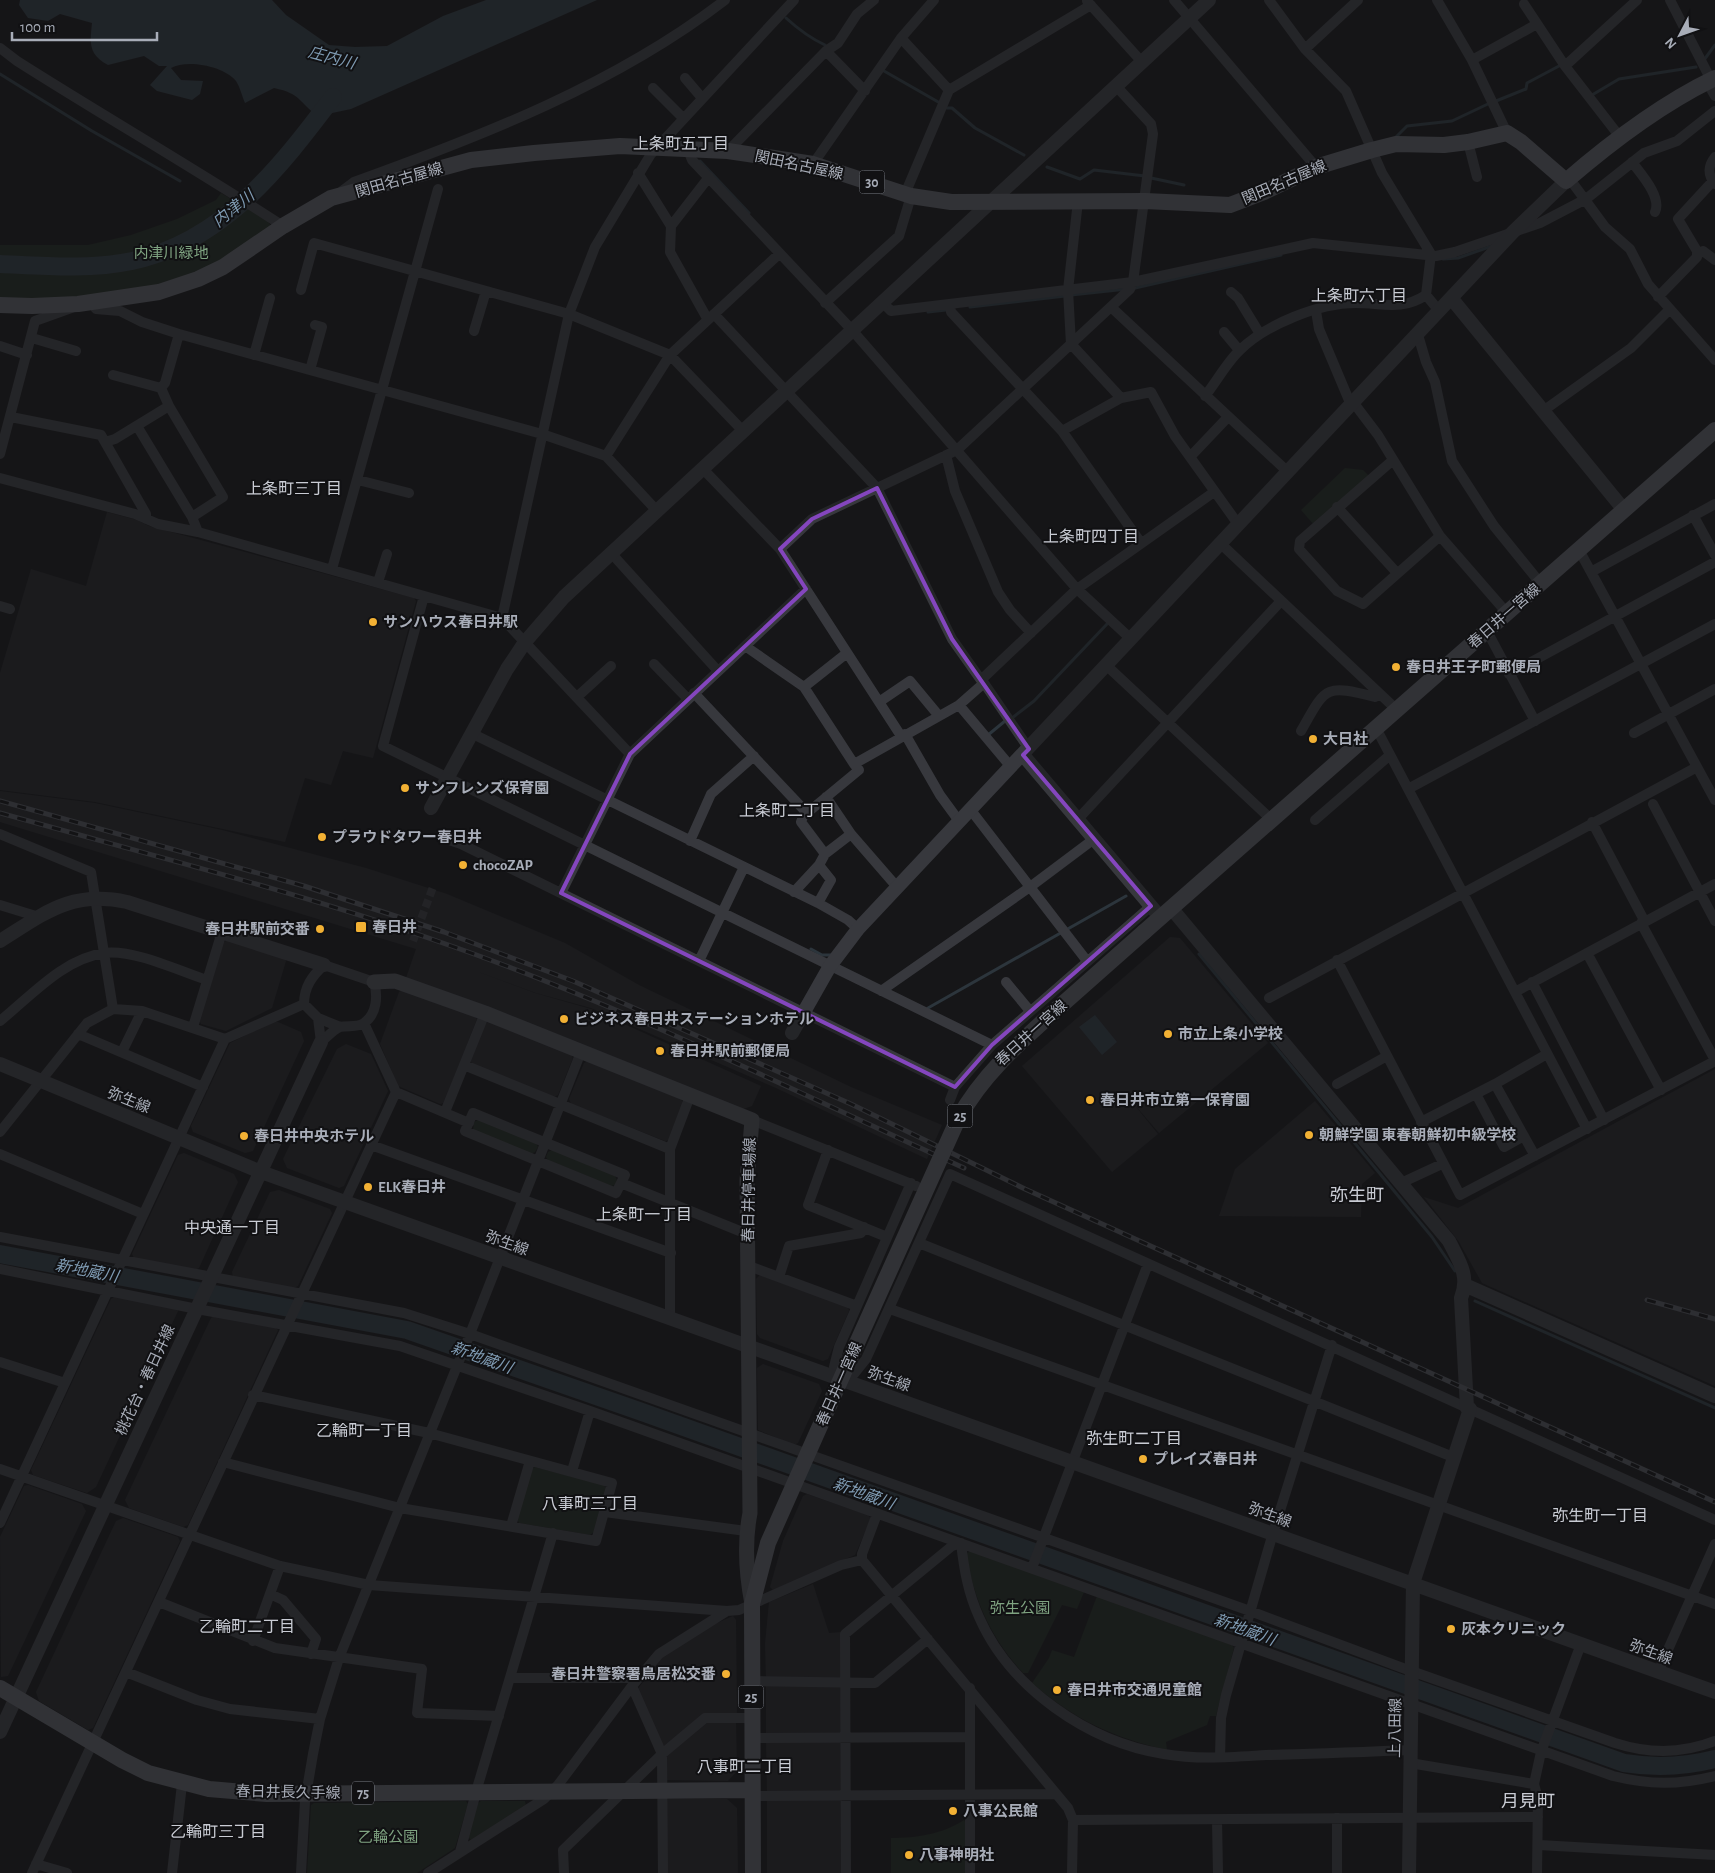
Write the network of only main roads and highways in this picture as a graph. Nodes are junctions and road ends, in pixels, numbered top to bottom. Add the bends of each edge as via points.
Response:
1 (1712, 84) edge
2 (0, 305) edge
3 (1715, 430) edge
4 (374, 982) road end
5 (752, 1604) junction
6 (0, 1688) edge
7 (752, 1793) junction
8 (753, 1873) edge

1 - 2 main road, 関田名古屋線 / 30 via 1620,137 1568,179 1508,133 1444,146 1396,144 1372,150 1316,167 1230,205 951,202 908,195 813,164 728,151 659,146 620,146 471,160 331,198 223,267 198,279 140,296 85,303
3 - 5 main road, 春日井一宮線 / 25, bridge via 1272,820 1161,911 1144,932 991,1070 958,1119 852,1354 768,1543
4 - 5 main road, 春日井停車場線 via 395,981 485,1013 690,1096 754,1115 748,1163 747,1234 750,1513 746,1531 746,1572
5 - 7 main road, 春日井一宮線 / 25
6 - 7 main road, 春日井長久手線 / 75 via 148,1773 182,1784 241,1792 306,1794 663,1789
7 - 8 main road, 春日井一宮線 / 25

